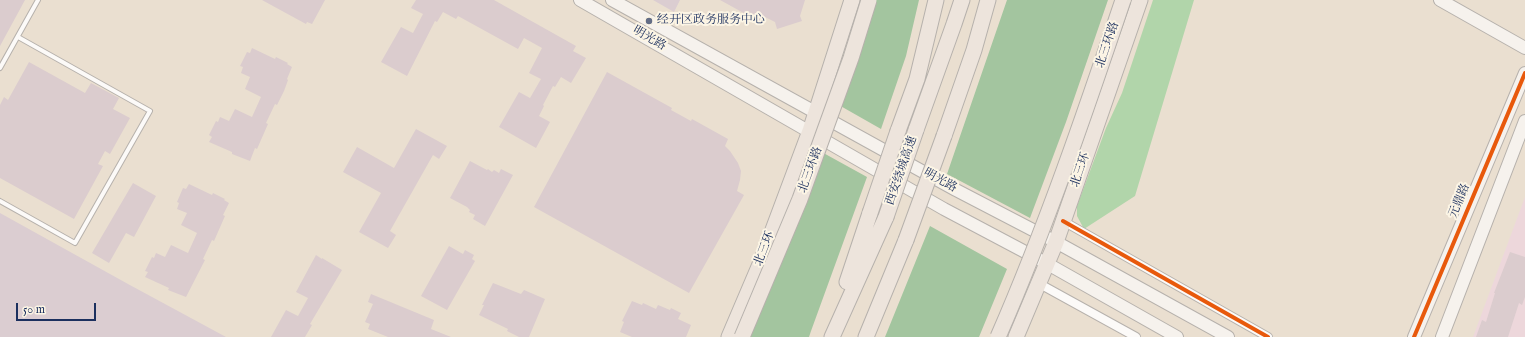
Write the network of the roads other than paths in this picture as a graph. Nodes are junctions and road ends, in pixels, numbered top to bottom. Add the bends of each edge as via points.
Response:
1 (38, 0) edge
2 (580, 0) edge
3 (612, 0) edge
4 (852, 0) edge
5 (869, 0) edge
6 (936, 0) edge
7 (962, 0) edge
8 (988, 0) edge
9 (1123, 0) edge
10 (1140, 0) edge
11 (1440, 0) edge
12 (18, 37) junction
13 (1525, 48) edge
14 (0, 68) edge
15 (1525, 73) edge
16 (815, 112) junction
17 (1525, 121) edge
18 (810, 131) junction
19 (0, 201) edge
20 (1063, 221) junction
21 (1056, 242) junction
22 (1046, 263) junction
23 (1038, 283) junction
24 (728, 337) edge
25 (742, 337) edge
26 (830, 337) edge
27 (866, 337) edge
28 (998, 337) edge
29 (1016, 337) edge
30 (1136, 337) edge
31 (1177, 337) edge
32 (1228, 337) edge
33 (1268, 337) edge
34 (1414, 337) edge
35 (1442, 337) edge

1 - 12 lane
2 - 18 main road, 明光路
3 - 16 main road, 明光路
4 - 16 highway, 北三环
5 - 25 highway, 北三环路, bridge via 800,199
6 - 26 highway, bridge via 917,79
7 - 26 highway, 西安绕城高速, bridge via 886,217
8 - 27 highway, bridge via 974,50 944,136 906,240
9 - 28 highway, 北三环路, bridge via 1073,146
10 - 20 highway, 北三环
11 - 13 main road
12 - 14 lane
12 - 19 lane via 150,111 76,243
15 - 34 main road, 元鼎路
16 - 18 highway, 北三环
16 - 21 main road, 明光路
17 - 35 main road
18 - 22 main road, 明光路 via 938,205
18 - 24 highway, 北三环 via 761,262
20 - 21 highway, 北三环
20 - 33 street
21 - 22 highway, 北三环
21 - 32 main road, 明光路
22 - 23 highway, 北三环
22 - 31 main road, 明光路
23 - 29 highway, 北三环
23 - 30 street

